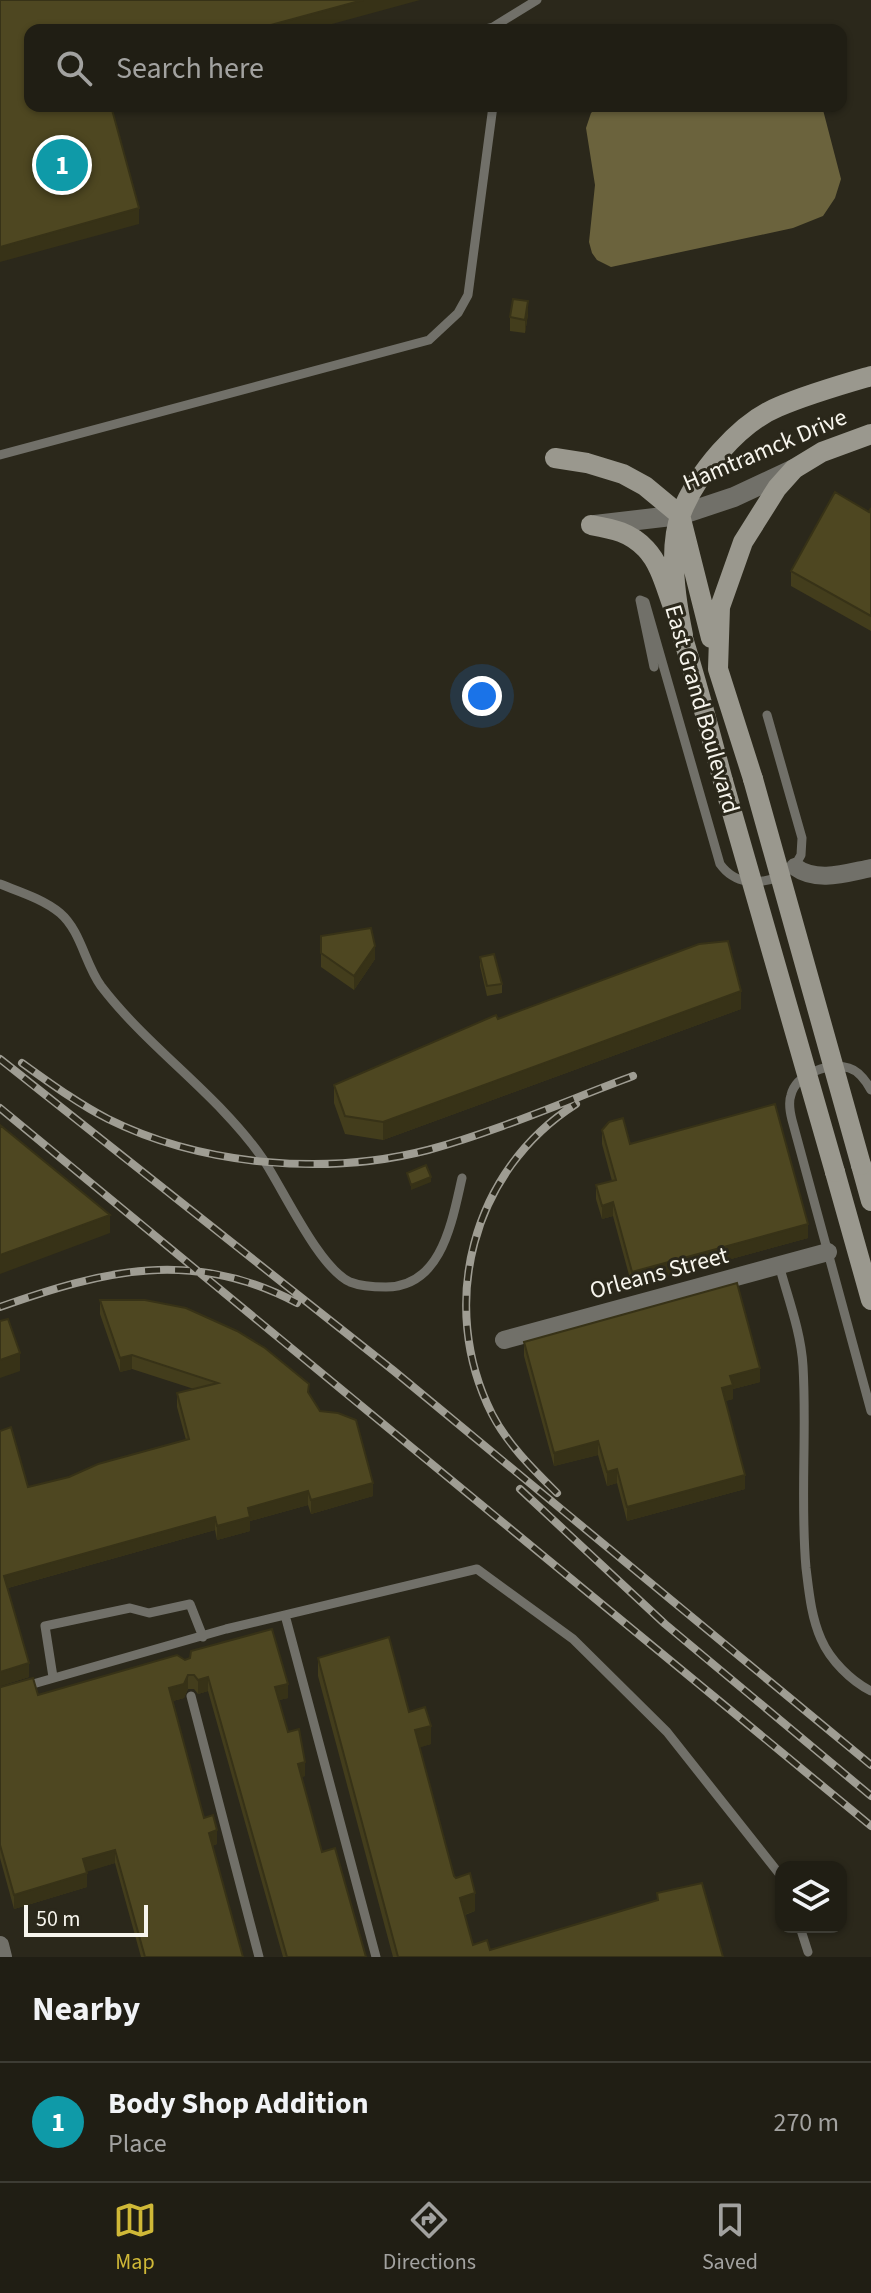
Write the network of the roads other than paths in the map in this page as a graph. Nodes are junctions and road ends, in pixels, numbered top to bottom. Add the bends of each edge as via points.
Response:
1 (537, 0) edge
2 (500, 24) edge
3 (492, 112) edge
4 (871, 376) edge
5 (871, 434) edge
6 (0, 455) edge
7 (555, 458) dead end
8 (794, 469) junction
9 (680, 515) junction
10 (591, 525) joint
11 (683, 635) junction
12 (654, 667) dead end
13 (718, 669) junction
14 (767, 715) dead end
15 (795, 867) junction
16 (871, 868) edge
17 (0, 884) edge
18 (871, 1090) edge
19 (462, 1178) dead end
20 (871, 1201) edge
21 (828, 1252) junction
22 (779, 1265) junction
23 (871, 1300) edge
24 (504, 1340) dead end
25 (871, 1411) edge
26 (285, 1615) junction
27 (203, 1637) junction
28 (177, 1644) junction
29 (180, 1656) edge
30 (53, 1677) junction
31 (14, 1690) edge
32 (871, 1691) edge
33 (191, 1696) dead end
34 (775, 1868) edge
35 (802, 1933) edge
36 (0, 1945) edge
37 (808, 1952) dead end
38 (3, 1957) edge
39 (259, 1957) edge
40 (376, 1957) edge

1 - 2 lane
3 - 6 lane via 468,295 458,313 429,340
4 - 9 main road, Hamtramck Drive via 776,407 737,435 712,463
5 - 8 main road, Hamtramck Drive
7 - 9 main road via 623,474
8 - 9 street, Hamtramck Drive
8 - 13 main road, East Grand Boulevard via 743,542 720,607
9 - 10 street, Hamtramck Drive
9 - 11 main road, Hamtramck Drive via 674,572
9 - 13 main road
10 - 11 main road via 621,531 648,551
11 - 23 main road, East Grand Boulevard, bridge
12 - 15 lane, East Grand Boulevard via 640,600 645,602 720,864 730,876 748,882 778,878
13 - 20 main road, East Grand Boulevard, bridge
14 - 15 lane via 802,838
15 - 16 street via 817,876
17 - 19 lane via 47,904 69,923 102,987 255,1149 333,1268 352,1283 398,1287 427,1272 438,1258
18 - 21 lane via 856,1072 838,1067 804,1077 791,1091 792,1120
21 - 22 street, Orleans Street
21 - 25 lane
22 - 24 street, Orleans Street
22 - 32 lane via 803,1364 802,1520 810,1603 822,1641 839,1666
26 - 27 lane
26 - 34 lane via 477,1569 573,1639 667,1732
26 - 40 lane
27 - 28 lane
27 - 30 lane via 190,1604 149,1613 130,1608 45,1626
28 - 29 lane
28 - 30 lane
30 - 31 lane
33 - 39 lane
35 - 37 lane
36 - 38 street

